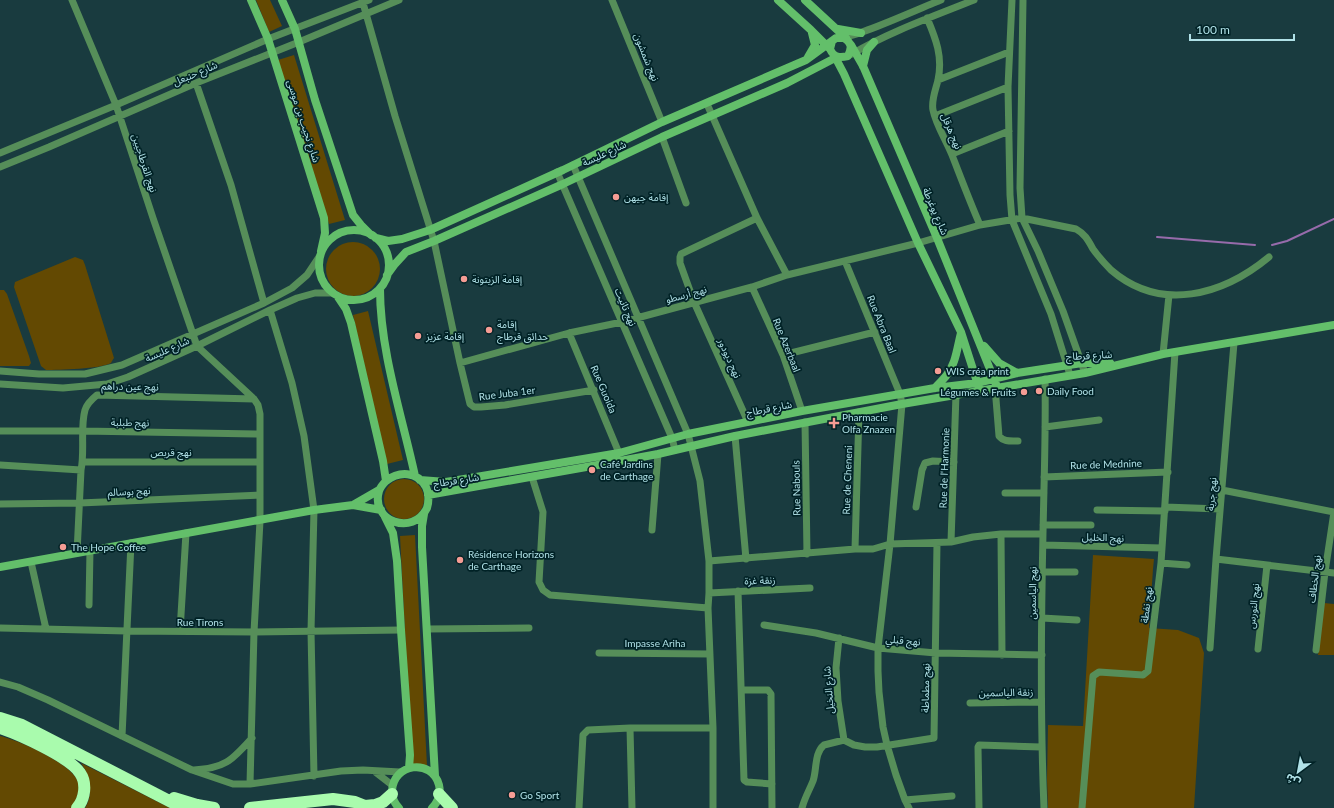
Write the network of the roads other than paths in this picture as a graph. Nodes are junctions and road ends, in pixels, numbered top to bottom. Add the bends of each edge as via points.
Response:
1 (72, 0) edge
2 (251, 0) edge
3 (282, 0) edge
4 (399, 0) edge
5 (612, 0) edge
6 (778, 0) edge
7 (805, 0) edge
8 (940, 0) edge
9 (974, 0) edge
10 (1012, 0) edge
11 (1022, 0) edge
12 (366, 1) edge
13 (366, 13) junction
14 (927, 18) junction
15 (836, 28) junction
16 (295, 29) junction
17 (812, 30) junction
18 (861, 33) junction
19 (268, 39) junction
20 (299, 42) junction
21 (874, 42) junction
22 (848, 45) junction
23 (833, 51) junction
24 (272, 52) junction
25 (1009, 52) junction
26 (806, 60) junction
27 (863, 66) junction
28 (819, 68) junction
29 (844, 74) junction
30 (938, 80) junction
31 (196, 83) junction
32 (1008, 87) junction
33 (707, 104) junction
34 (116, 105) junction
35 (119, 116) junction
36 (712, 116) junction
37 (935, 116) junction
38 (662, 122) junction
39 (1009, 131) junction
40 (662, 137) junction
41 (0, 153) edge
42 (952, 154) junction
43 (573, 165) junction
44 (0, 166) edge
45 (557, 172) junction
46 (578, 176) junction
47 (563, 184) junction
48 (686, 203) dead end
49 (756, 218) junction
50 (1022, 218) junction
51 (1012, 220) junction
52 (980, 225) junction
53 (430, 230) junction
54 (373, 236) junction
55 (937, 238) junction
56 (434, 242) junction
57 (918, 243) junction
58 (320, 254) junction
59 (1269, 257) dead end
60 (846, 261) junction
61 (387, 275) junction
62 (787, 275) junction
63 (752, 287) junction
64 (380, 289) junction
65 (335, 295) junction
66 (1169, 295) junction
67 (264, 302) junction
68 (694, 302) junction
69 (270, 310) junction
70 (639, 317) junction
71 (622, 322) junction
72 (1334, 325) edge
73 (875, 332) junction
74 (961, 332) junction
75 (569, 333) junction
76 (192, 334) junction
77 (976, 337) junction
78 (1234, 343) junction
79 (197, 346) junction
80 (1175, 352) junction
81 (1163, 354) junction
82 (783, 356) junction
83 (460, 363) junction
84 (1082, 363) junction
85 (1123, 363) junction
86 (1068, 365) junction
87 (0, 371) edge
88 (1085, 372) junction
89 (1017, 373) junction
90 (1070, 374) junction
91 (1045, 379) junction
92 (0, 384) edge
93 (995, 384) junction
94 (979, 386) junction
95 (935, 388) junction
96 (594, 390) junction
97 (900, 394) junction
98 (956, 394) junction
99 (254, 399) junction
100 (902, 404) junction
101 (802, 411) junction
102 (860, 412) junction
103 (1099, 420) dead end
104 (748, 422) junction
105 (804, 422) junction
106 (1046, 427) junction
107 (0, 431) edge
108 (83, 431) junction
109 (259, 434) junction
110 (688, 434) junction
111 (736, 436) junction
112 (672, 438) junction
113 (1018, 441) dead end
114 (691, 446) junction
115 (675, 450) junction
116 (619, 453) junction
117 (658, 454) junction
118 (83, 462) junction
119 (260, 462) junction
120 (954, 462) junction
121 (0, 465) edge
122 (81, 470) junction
123 (1168, 472) junction
124 (532, 477) junction
125 (1044, 477) junction
126 (417, 478) junction
127 (386, 481) junction
128 (379, 490) junction
129 (1222, 490) junction
130 (1005, 493) dead end
131 (1044, 493) junction
132 (260, 495) junction
133 (428, 495) junction
134 (80, 503) junction
135 (0, 504) edge
136 (353, 505) junction
137 (916, 507) dead end
138 (1165, 509) junction
139 (1220, 509) junction
140 (314, 510) junction
141 (1097, 510) dead end
142 (1334, 512) edge
143 (383, 513) junction
144 (424, 514) junction
145 (260, 521) junction
146 (1091, 524) dead end
147 (1043, 525) junction
148 (652, 530) dead end
149 (186, 533) junction
150 (1001, 534) junction
151 (1043, 534) junction
152 (951, 542) junction
153 (131, 543) junction
154 (937, 543) junction
155 (890, 544) junction
156 (1043, 545) junction
157 (1162, 548) junction
158 (855, 549) junction
159 (90, 550) junction
160 (77, 553) junction
161 (807, 554) junction
162 (746, 559) junction
163 (1216, 559) junction
164 (31, 562) junction
165 (708, 562) junction
166 (1161, 562) junction
167 (1187, 565) dead end
168 (1267, 565) junction
169 (0, 567) edge
170 (1043, 572) junction
171 (1075, 572) dead end
172 (1325, 572) junction
173 (1334, 573) edge
174 (810, 588) dead end
175 (738, 591) junction
176 (710, 593) junction
177 (89, 605) dead end
178 (708, 608) junction
179 (1042, 618) junction
180 (1077, 620) dead end
181 (764, 625) dead end
182 (0, 628) edge
183 (529, 628) dead end
184 (46, 629) junction
185 (427, 629) junction
186 (401, 630) junction
187 (127, 631) junction
188 (311, 631) junction
189 (180, 632) junction
190 (254, 632) junction
191 (839, 638) junction
192 (878, 648) junction
193 (1210, 648) dead end
194 (1258, 649) dead end
195 (1316, 650) dead end
196 (599, 653) dead end
197 (936, 653) junction
198 (710, 654) junction
199 (1002, 655) junction
200 (1042, 655) junction
201 (0, 682) edge
202 (742, 690) junction
203 (1042, 702) junction
204 (970, 703) dead end
205 (0, 718) edge
206 (0, 728) edge
207 (630, 728) junction
208 (713, 728) junction
209 (122, 736) junction
210 (252, 738) junction
211 (844, 740) junction
212 (887, 745) junction
213 (1041, 747) junction
214 (409, 768) junction
215 (192, 770) junction
216 (374, 770) junction
217 (400, 772) junction
218 (314, 776) junction
219 (435, 776) junction
220 (125, 778) junction
221 (250, 784) junction
222 (772, 784) junction
223 (392, 789) junction
224 (439, 794) junction
225 (952, 796) dead end
226 (905, 800) junction
227 (77, 808) edge
228 (182, 808) edge
229 (214, 808) edge
230 (250, 808) edge
231 (399, 808) edge
232 (432, 808) edge
233 (452, 808) edge
234 (579, 808) edge
235 (632, 808) edge
236 (713, 808) edge
237 (772, 808) edge
238 (802, 808) edge
239 (910, 808) edge
240 (979, 808) edge
241 (1044, 808) edge
242 (1082, 808) edge

1 - 34 street, نهج القرطاجيين
2 - 19 street, شارع نجيب بن موسى
3 - 16 street
4 - 13 street, شارع حنبعل
5 - 38 street, نهج شمشون
6 - 17 street
7 - 15 street, شارع يوغرطة
8 - 18 street
9 - 14 street
10 - 25 street
11 - 50 street
12 - 13 street, Rue Juba 1er
12 - 16 street, شارع حنبعل
13 - 20 street, شارع حنبعل
13 - 53 street, Rue Juba 1er
14 - 21 street
14 - 30 street, نهج هرقل via 939,50
15 - 18 street
15 - 22 street, شارع يوغرطة
16 - 19 street, شارع حنبعل
16 - 20 street
17 - 23 street
17 - 26 street via 815,45
18 - 22 street
19 - 24 street, شارع نجيب بن موسى
19 - 34 street, شارع حنبعل
20 - 24 street, شارع حنبعل
20 - 54 street via 353,215
21 - 22 street
21 - 27 street via 867,50
22 - 23 street
22 - 23 street via 836,38
22 - 27 street, شارع يوغرطة
23 - 26 street, شارع عليسة
23 - 28 street, شارع عليسة
23 - 29 street
24 - 31 street, شارع حنبعل
24 - 58 street, شارع نجيب بن موسى via 324,218 325,233
25 - 30 street
25 - 32 street
26 - 33 street, شارع عليسة
27 - 55 street, شارع يوغرطة
28 - 29 street via 830,63 839,66
28 - 36 street, شارع عليسة
29 - 57 street
30 - 37 street, نهج هرقل via 933,107
31 - 35 street, شارع حنبعل
31 - 67 street via 231,185
32 - 37 street
32 - 39 street
33 - 36 street
33 - 38 street, شارع عليسة
34 - 35 street, نهج القرطاجيين
34 - 41 street, شارع حنبعل
35 - 44 street, شارع حنبعل
35 - 76 street, نهج القرطاجيين
36 - 40 street, شارع عليسة
36 - 49 street
37 - 42 street, نهج هرقل
38 - 43 street, شارع عليسة
39 - 42 street
39 - 51 street
40 - 46 street, شارع عليسة
40 - 48 street
42 - 52 street, نهج هرقل
43 - 45 street, شارع عليسة
43 - 46 street
45 - 47 street, نهج تانيت
45 - 53 street, شارع عليسة
46 - 47 street, شارع عليسة
46 - 70 street
47 - 56 street, شارع عليسة
47 - 71 street, نهج تانيت
49 - 62 street
49 - 68 street, نهج ديودور via 682,254 680,263
50 - 51 street, نهج أرسطو
50 - 66 street via 1076,229 1082,233 1102,260 1121,277 1144,289
50 - 84 street via 1038,251
51 - 52 street, نهج أرسطو
51 - 86 street via 1051,314
52 - 55 street, نهج أرسطو
53 - 54 street, شارع عليسة via 388,241
53 - 56 street, Rue Juba 1er
54 - 58 street via 363,231 347,230 332,238
54 - 61 street via 386,251 389,263
55 - 57 street, نهج أرسطو
55 - 77 street, شارع يوغرطة
56 - 61 street, شارع عليسة via 406,252
56 - 83 street, Rue Juba 1er
57 - 60 street, نهج أرسطو
57 - 74 street
58 - 65 street via 320,273 327,287
58 - 67 street, شارع عليسة via 307,275 297,284
59 - 66 street via 1250,272 1223,286 1193,294
60 - 62 street, نهج أرسطو
60 - 73 street, Rue Abra Baal
61 - 64 street
62 - 63 street, نهج أرسطو
63 - 68 street, نهج أرسطو
63 - 82 street, Rue Azerbaal
64 - 65 street via 360,300 349,300
64 - 126 street via 380,308 398,408
65 - 69 street, شارع عليسة via 305,295
65 - 127 street via 346,309 351,323
66 - 81 street
67 - 76 street, شارع عليسة
68 - 70 street, نهج أرسطو
68 - 104 street, نهج ديودور
69 - 79 street, شارع عليسة
69 - 140 street via 292,383 304,436
70 - 71 street, نهج أرسطو
70 - 110 street
71 - 75 street, نهج أرسطو
71 - 112 street, نهج تانيت
72 - 78 street, شارع قرطاج
73 - 82 street
73 - 97 street, Rue Abra Baal
74 - 94 street
74 - 95 street via 950,371
75 - 83 street, نهج أرسطو
75 - 96 street, Rue Guoida
76 - 79 street, نهج القرطاجيين
76 - 87 street, شارع عليسة via 122,365 85,374
77 - 89 street via 998,363
77 - 93 street, شارع يوغرطة
78 - 80 street, شارع قرطاج
78 - 129 street, نهج جربة
79 - 92 street, شارع عليسة via 107,384 63,388
79 - 99 street
80 - 81 street, شارع قرطاج
80 - 123 street, نهج نفطة
81 - 85 street, شارع قرطاج
82 - 101 street, Rue Azerbaal
83 - 96 street, Rue Juba 1er via 469,401 474,407 504,405
84 - 85 street, شارع قرطاج
84 - 86 street, شارع قرطاج
84 - 88 street
85 - 88 street, شارع قرطاج
86 - 89 street, شارع قرطاج
86 - 90 street
88 - 90 street, شارع قرطاج
89 - 93 street, شارع قرطاج
90 - 91 street, شارع قرطاج
91 - 93 street, شارع قرطاج
91 - 106 street, نهج الياسمين
93 - 94 street, شارع قرطاج
93 - 113 street via 1000,436 1006,441
94 - 95 street, شارع قرطاج
94 - 98 street, شارع قرطاج
95 - 97 street, شارع قرطاج
96 - 116 street, Rue Guoida
97 - 100 street, Rue Abra Baal
97 - 101 street, شارع قرطاج
98 - 100 street, شارع قرطاج
98 - 120 street, Rue de l'Harmonie
99 - 108 street, نهج عين دراهم via 97,395 85,409
99 - 109 street via 260,414
100 - 102 street, شارع قرطاج
100 - 155 street, Rue Abra Baal
101 - 104 street, شارع قرطاج
102 - 105 street, شارع قرطاج
102 - 158 street, Rue de Cheneni
103 - 106 street
104 - 110 street, شارع قرطاج
105 - 111 street, شارع قرطاج
105 - 161 street, Rue Nabouls
106 - 125 street, نهج الياسمين
107 - 108 street, نهج طبلبة
108 - 109 street, نهج طبلبة
108 - 118 street, نهج عين دراهم
109 - 119 street
110 - 112 street, شارع قرطاج
110 - 114 street
111 - 114 street, شارع قرطاج
111 - 162 street
112 - 115 street, نهج تانيت
112 - 116 street, شارع قرطاج
114 - 115 street, شارع قرطاج
114 - 165 street via 700,481
115 - 117 street, شارع قرطاج
116 - 126 street, شارع قرطاج via 446,482
117 - 124 street, شارع قرطاج
117 - 148 street
118 - 119 street, نهج قربص
118 - 122 street, نهج عين دراهم
119 - 132 street
120 - 137 street via 925,463
120 - 152 street, Rue de l'Harmonie
121 - 122 street
122 - 134 street, نهج عين دراهم
123 - 125 street, Rue de Mednine
123 - 138 street, نهج نفطة
124 - 133 street, شارع قرطاج
124 - 178 street via 543,512 539,582 543,590 550,595
125 - 131 street, نهج الياسمين
126 - 127 street via 399,474
126 - 133 street via 426,487
127 - 128 street
128 - 136 street
128 - 143 street via 378,500
129 - 139 street, نهج جربة
129 - 142 street
130 - 131 street
131 - 147 street, نهج الياسمين
132 - 134 street, نهج بوسالم
132 - 145 street
133 - 144 street via 428,505
134 - 135 street, نهج بوسالم
134 - 160 street, نهج عين دراهم
136 - 140 street
136 - 143 street
138 - 139 street
138 - 141 street
138 - 157 street, نهج نفطة
139 - 163 street, نهج جربة
140 - 145 street
140 - 188 street
142 - 172 street, نهج الخطاف
143 - 144 street via 394,523 405,524 416,521
143 - 186 street via 393,533
144 - 185 street via 422,547
145 - 149 street
145 - 190 street
146 - 147 street
147 - 151 street, نهج الياسمين
149 - 153 street
149 - 189 street
150 - 151 street
150 - 152 street
150 - 199 street
151 - 156 street, نهج الياسمين
152 - 154 street
153 - 159 street
153 - 187 street
154 - 155 street
154 - 197 street, نهج مطماطة
155 - 158 street via 873,549
155 - 192 street, Rue Abra Baal
156 - 157 street, نهج الخليل
156 - 170 street, نهج الياسمين
157 - 166 street, نهج نفطة
158 - 161 street
159 - 160 street
159 - 177 street
160 - 164 street
161 - 162 street
162 - 165 street
163 - 168 street
163 - 193 street, نهج جربة
164 - 169 street
164 - 184 street
165 - 176 street
166 - 167 street
166 - 242 street, نهج نفطة via 1148,671 1143,675 1099,672 1093,676
168 - 172 street
168 - 194 street, نهج النورس
170 - 171 street
170 - 179 street, نهج الياسمين
172 - 173 street
172 - 195 street, نهج الخطاف
174 - 175 street, زنقة غزة
175 - 176 street, زنقة غزة
175 - 202 street
176 - 178 street
178 - 198 street
179 - 180 street
179 - 200 street, نهج الياسمين
181 - 191 street, نهج قبلي
182 - 184 street, Rue Tirons
183 - 185 street
184 - 187 street, Rue Tirons
185 - 219 street
186 - 188 street, Rue Tirons
186 - 214 street
187 - 189 street, Rue Tirons
187 - 209 street
188 - 190 street, Rue Tirons
188 - 218 street
189 - 190 street, Rue Tirons
190 - 210 street
191 - 192 street, نهج قبلي
191 - 211 street, شارع النخيل via 836,668
192 - 197 street, نهج قبلي
192 - 212 street, Rue Abra Baal via 879,692
196 - 198 street, Impasse Ariha
197 - 199 street, نهج قبلي
197 - 212 street, نهج مطماطة via 934,738
198 - 208 street
199 - 200 street, نهج قبلي
200 - 203 street, نهج الياسمين
201 - 209 street via 18,686
202 - 222 street via 744,780 749,783
202 - 222 street via 768,690 771,694
203 - 204 street, زنقة الياسمين
203 - 213 street, نهج الياسمين
205 - 220 highway via 22,725
206 - 227 highway via 18,734 67,760 80,773 84,783 84,795
207 - 208 street
207 - 234 street via 588,730 583,735
207 - 235 street
208 - 236 street
209 - 215 street
210 - 215 street via 228,762 211,769
210 - 221 street
211 - 212 street via 865,747
211 - 238 street via 822,746
212 - 226 street, Rue Abra Baal
213 - 240 street via 979,745
213 - 241 street, نهج الياسمين
214 - 217 street
214 - 219 street via 419,767
215 - 221 street via 233,784
216 - 217 street
216 - 218 street via 341,771
216 - 223 street
217 - 223 street
218 - 221 street
219 - 224 street
220 - 228 highway
220 - 229 highway via 184,801
222 - 237 street
223 - 230 highway via 383,802 365,806 333,799
223 - 231 street
224 - 232 street
224 - 233 highway
225 - 226 street
226 - 239 street, Rue Abra Baal

